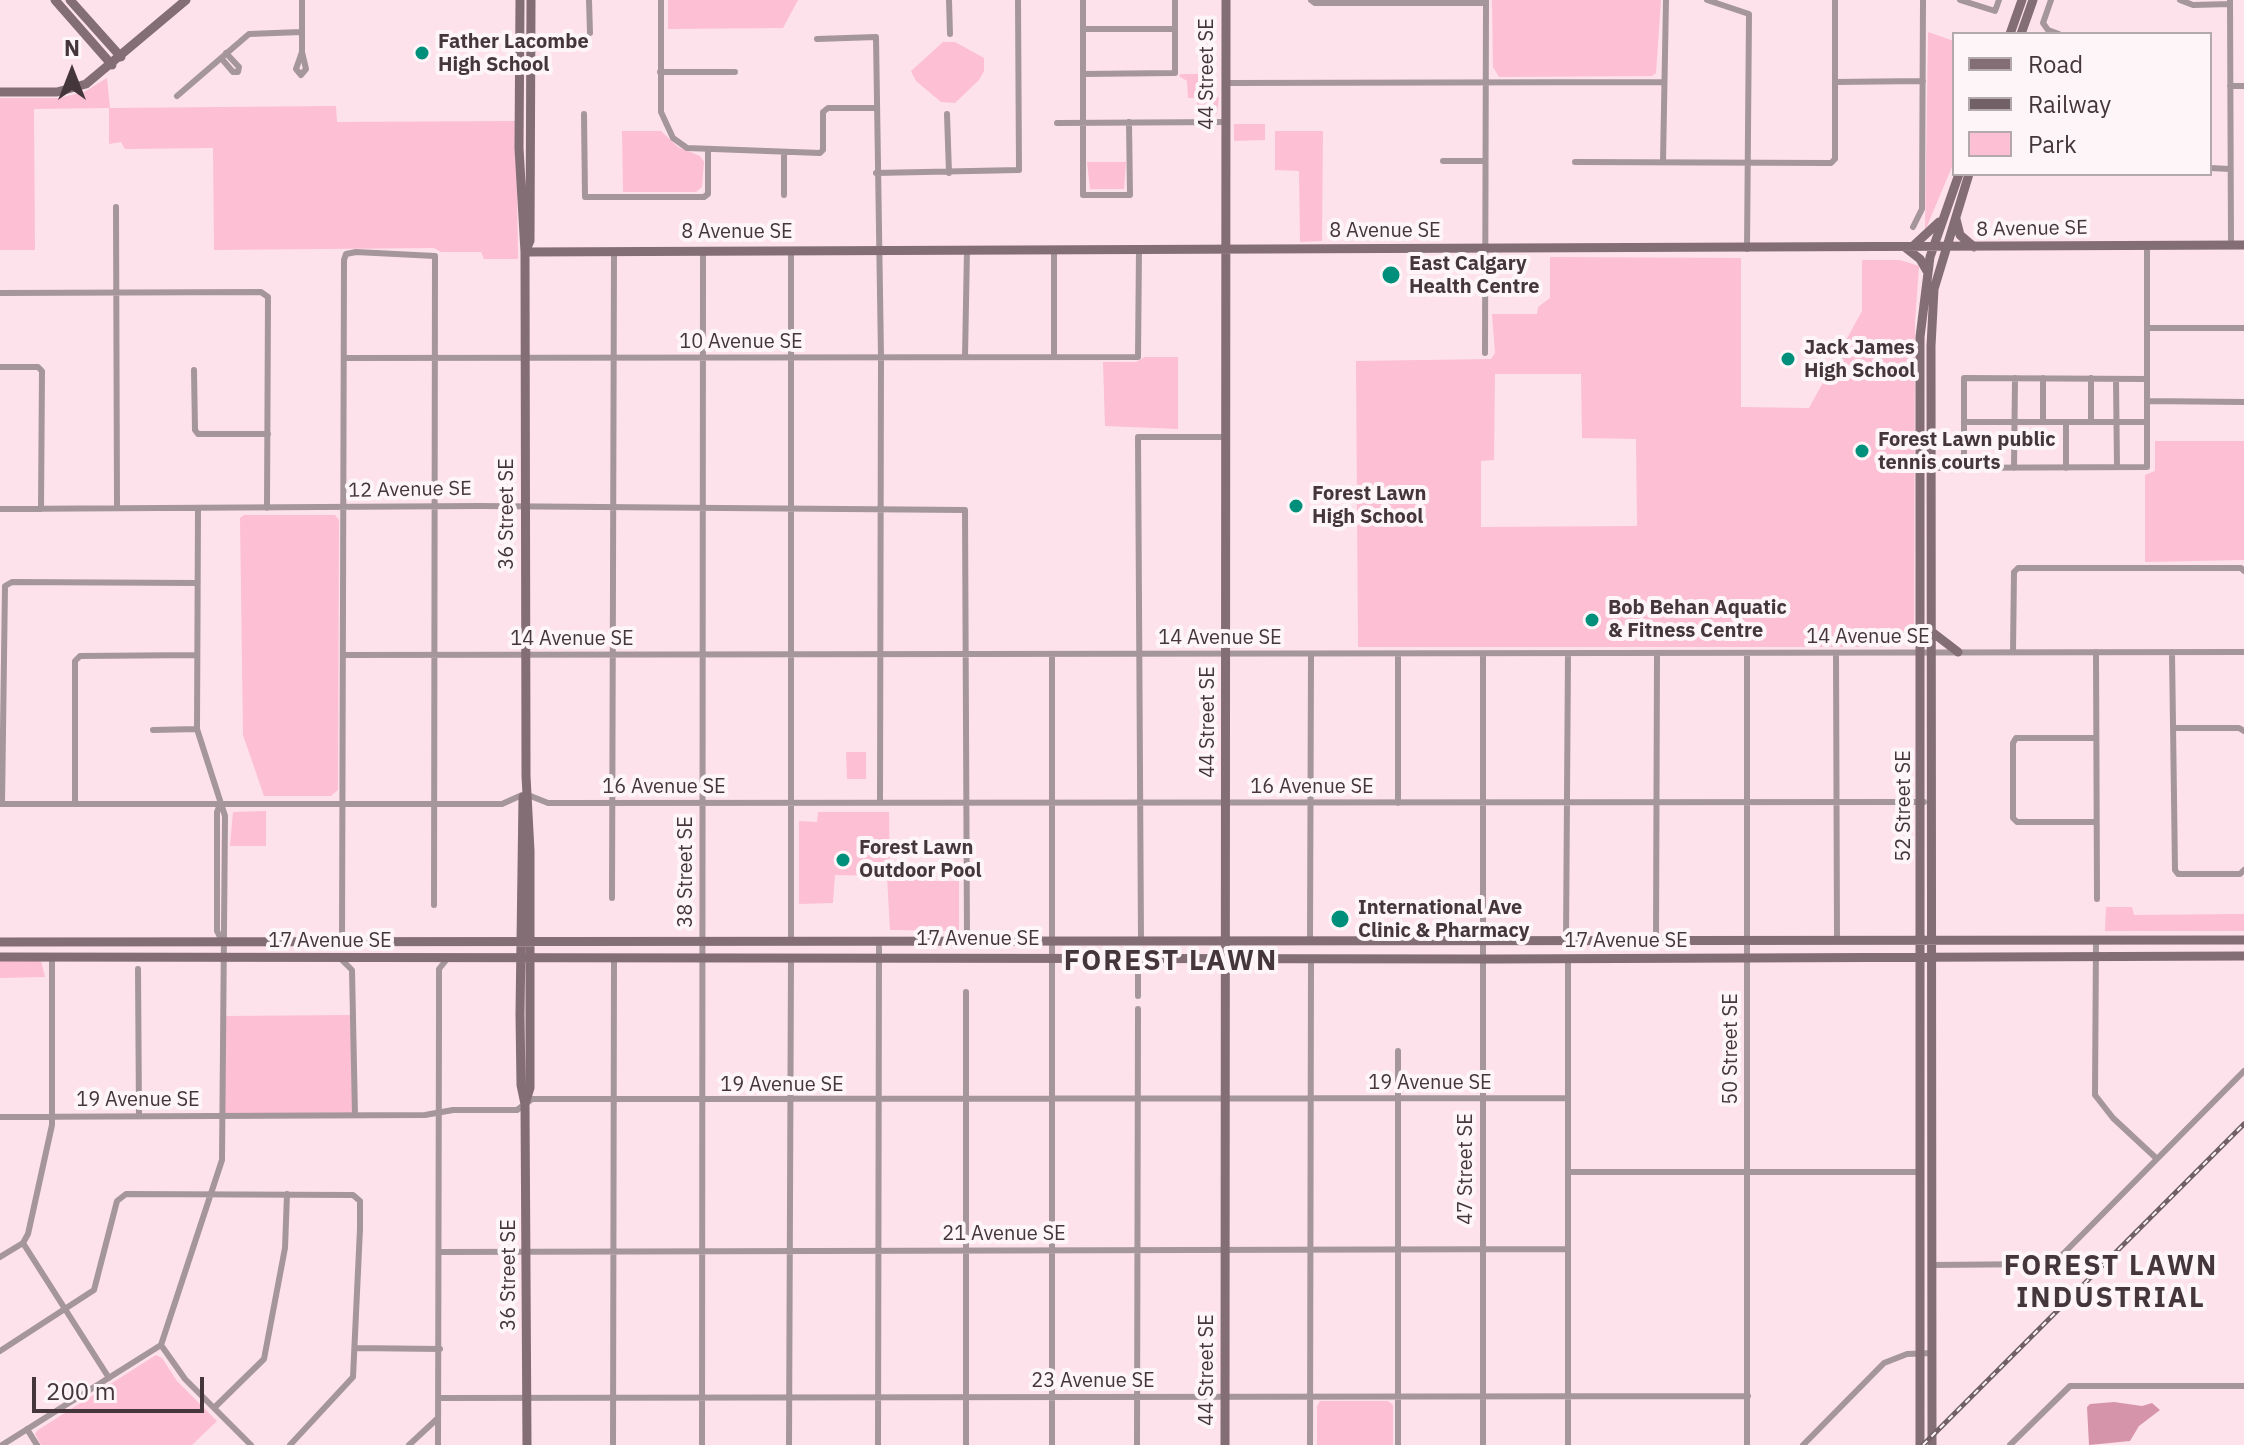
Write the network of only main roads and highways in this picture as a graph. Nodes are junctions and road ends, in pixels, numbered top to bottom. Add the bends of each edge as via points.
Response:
1 (55, 0) edge
2 (70, 0) edge
3 (186, 0) edge
4 (520, 0) edge
5 (531, 0) edge
6 (1226, 0) edge
7 (2022, 0) edge
8 (2033, 0) edge
9 (2011, 32) edge
10 (2022, 32) edge
11 (121, 57) junction
12 (112, 65) junction
13 (0, 92) edge
14 (1958, 176) edge
15 (1968, 176) edge
16 (1956, 211) junction
17 (1941, 219) junction
18 (2244, 245) edge
19 (1933, 247) junction
20 (1945, 247) junction
21 (1974, 247) junction
22 (1909, 248) junction
23 (1225, 249) junction
24 (525, 252) junction
25 (1927, 271) junction
26 (1932, 632) junction
27 (1927, 652) junction
28 (1958, 652) road end
29 (1927, 802) junction
30 (1919, 940) junction
31 (1931, 940) junction
32 (2244, 940) edge
33 (105, 941) junction
34 (525, 941) junction
35 (1225, 941) junction
36 (0, 942) edge
37 (2244, 956) edge
38 (0, 957) edge
39 (52, 957) junction
40 (1919, 958) junction
41 (1931, 958) junction
42 (525, 959) junction
43 (1225, 959) junction
44 (527, 1445) edge
45 (1225, 1445) edge
46 (1920, 1445) edge
47 (1932, 1445) edge

1 - 12 main road
2 - 11 main road
3 - 11 main road
4 - 24 main road, 36 Street SE
5 - 24 main road, 36 Street SE via 530,241
6 - 23 main road, 44 Street SE
7 - 9 main road
8 - 10 main road
11 - 12 main road
12 - 13 main road via 72,89
14 - 17 main road, 52 Street SE
15 - 16 main road, 52 Street SE
16 - 20 main road, 52 Street SE
16 - 21 main road via 1960,235
17 - 19 main road, 52 Street SE
17 - 22 main road
18 - 21 main road, 8 Avenue SE
19 - 20 main road, 8 Avenue SE
19 - 22 main road, 8 Avenue SE
19 - 25 main road, 52 Street SE
20 - 21 main road, 8 Avenue SE
20 - 26 main road, 52 Street SE via 1933,310
22 - 23 main road, 8 Avenue SE
22 - 25 main road
23 - 24 main road, 8 Avenue SE
23 - 35 main road, 44 Street SE
24 - 34 main road, 36 Street SE
25 - 27 main road, 52 Street SE via 1920,337
26 - 27 main road, 52 Street SE
26 - 28 main road
27 - 29 main road, 52 Street SE
29 - 30 main road, 52 Street SE
29 - 31 main road, 52 Street SE
30 - 31 main road, 17 Avenue SE
30 - 35 main road, 17 Avenue SE
30 - 40 main road, 52 Street SE
31 - 32 main road, 17 Avenue SE
31 - 41 main road, 52 Street SE
33 - 34 main road, 17 Avenue SE
33 - 36 main road, 17 Avenue SE
33 - 39 main road via 62,946
34 - 35 main road, 17 Avenue SE
34 - 42 main road, 36 Street SE
35 - 43 main road, 44 Street SE
37 - 41 main road, 17 Avenue SE
38 - 39 main road, 17 Avenue SE
39 - 42 main road, 17 Avenue SE
40 - 41 main road, 17 Avenue SE
40 - 43 main road, 17 Avenue SE
40 - 46 main road, 52 Street SE
41 - 47 main road, 52 Street SE
42 - 43 main road, 17 Avenue SE via 879,952
42 - 44 main road, 36 Street SE via 530,1088 525,1104
43 - 45 main road, 44 Street SE

